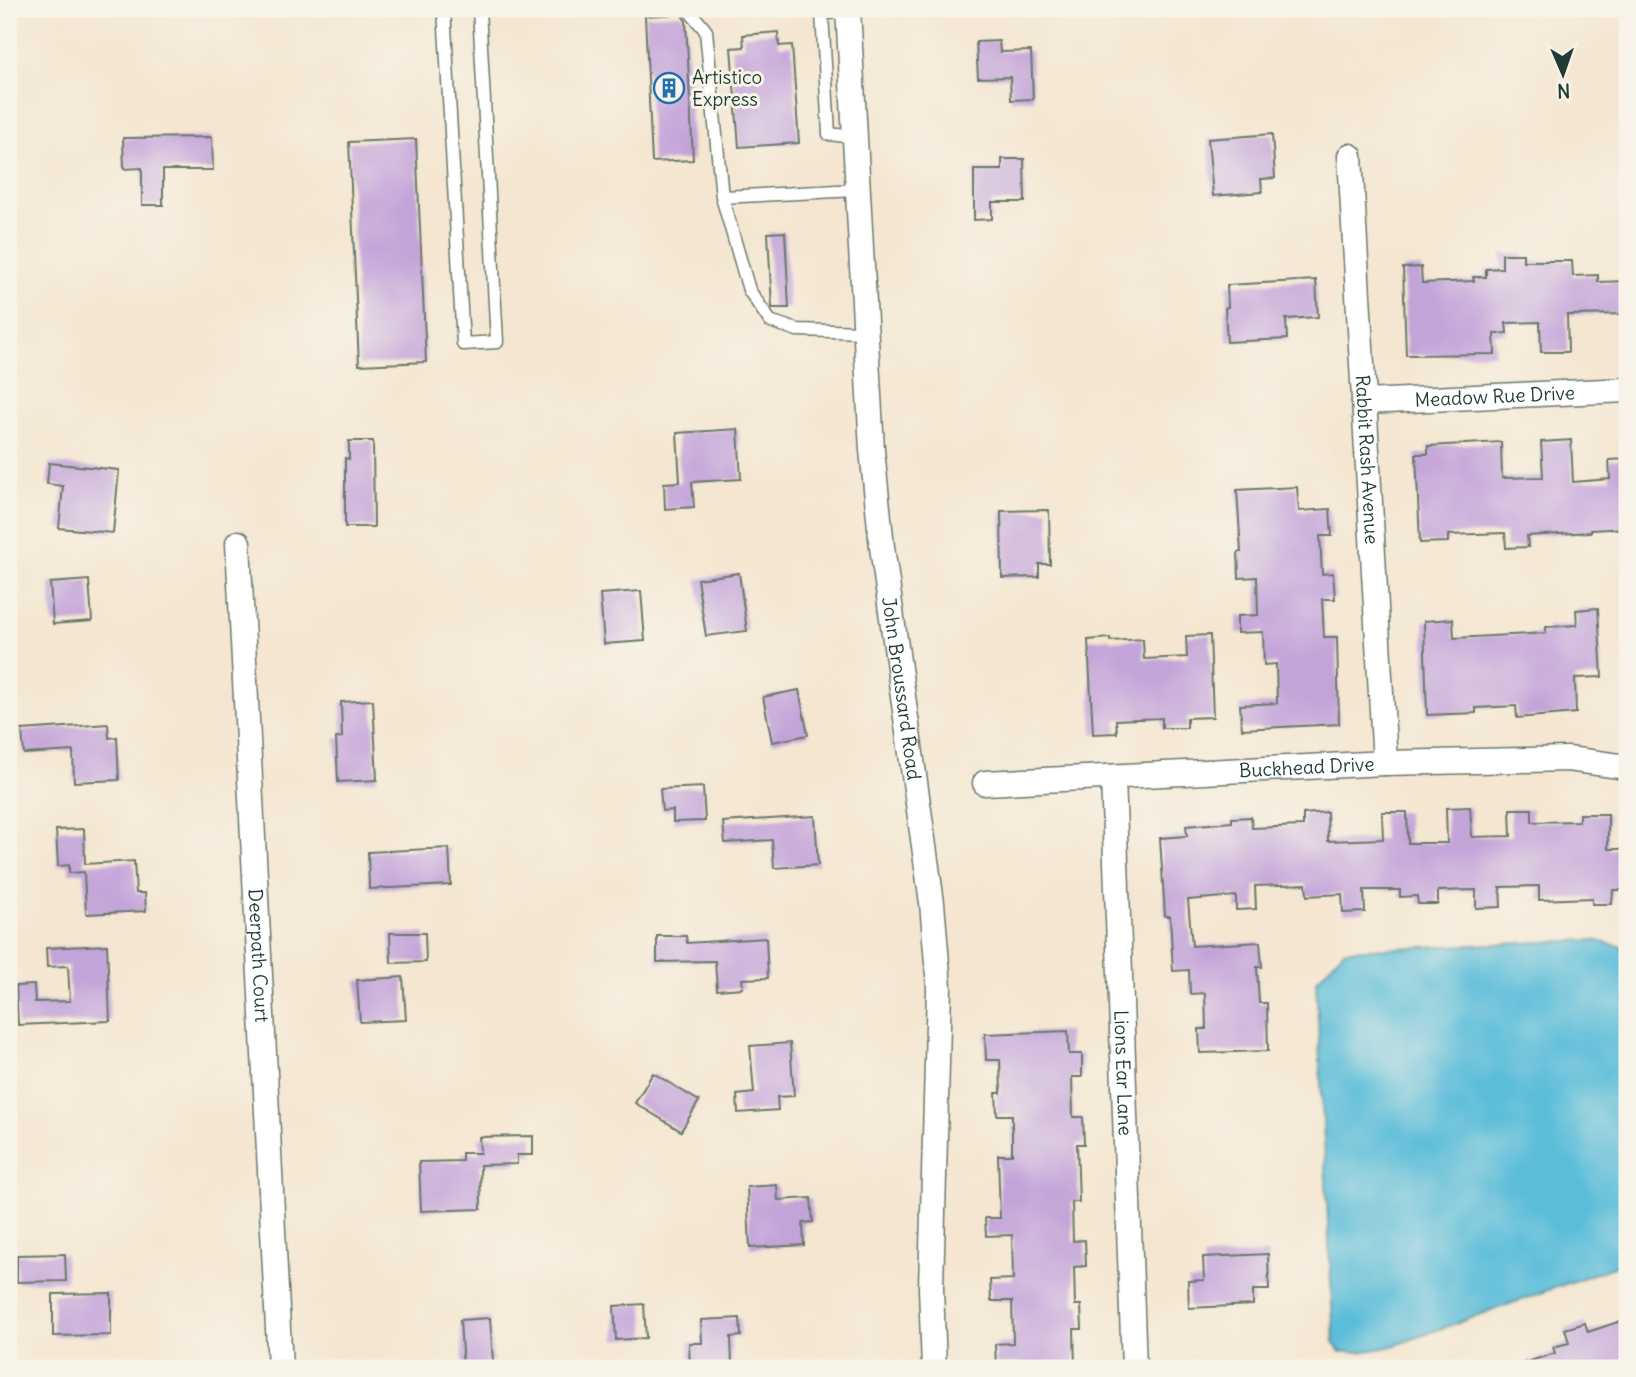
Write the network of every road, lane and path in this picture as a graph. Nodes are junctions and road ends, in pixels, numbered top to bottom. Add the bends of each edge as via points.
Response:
1 (444, 9) edge
2 (479, 9) edge
3 (688, 9) edge
4 (848, 10) edge
5 (850, 53) junction
6 (824, 55) junction
7 (852, 96) junction
8 (827, 97) junction
9 (854, 137) junction
10 (1350, 156) dead end
11 (857, 190) junction
12 (722, 197) junction
13 (866, 332) junction
14 (1627, 390) edge
15 (1364, 402) junction
16 (238, 542) dead end
17 (1385, 763) junction
18 (1627, 767) edge
19 (1113, 777) junction
20 (985, 783) dead end
21 (280, 1368) edge
22 (934, 1368) edge
23 (1134, 1368) edge

1 - 2 lane via 463,344 497,342
3 - 12 lane via 706,31
4 - 5 street, John Broussard Road
4 - 6 lane via 822,13
5 - 6 lane
5 - 7 street, John Broussard Road
6 - 8 lane
7 - 8 lane
7 - 9 street, John Broussard Road
8 - 9 lane via 829,134
9 - 11 street, John Broussard Road
10 - 15 street, Rabbit Rash Avenue
11 - 12 lane
11 - 13 street, John Broussard Road
12 - 13 lane via 749,290 770,321 797,330
13 - 22 street, John Broussard Road via 882,547 932,903 939,987 931,1288
14 - 15 street, Meadow Rue Drive
15 - 17 street, Rabbit Rash Avenue
16 - 21 street, Deerpath Court
17 - 18 street, Buckhead Drive via 1568,759
17 - 19 street, Buckhead Drive
19 - 20 street, Buckhead Drive
19 - 23 street, Lions Ear Lane

